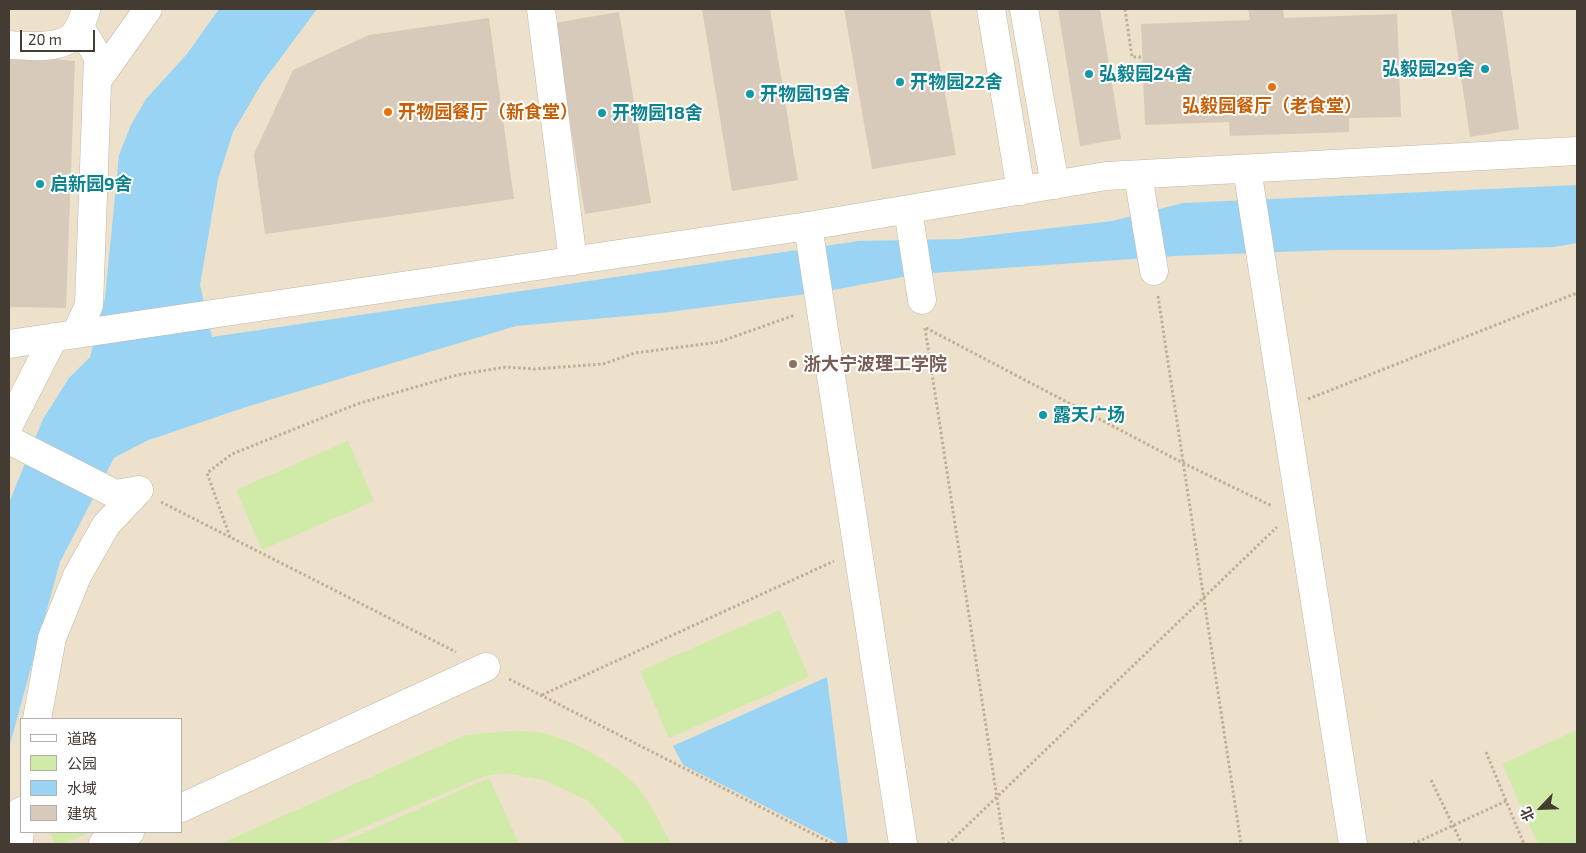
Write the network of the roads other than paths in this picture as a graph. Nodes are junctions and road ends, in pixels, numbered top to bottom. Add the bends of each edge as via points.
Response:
1 (148, 9) edge
2 (541, 9) edge
3 (991, 9) edge
4 (1024, 9) edge
5 (83, 18) edge
6 (9, 46) edge
7 (98, 80) junction
8 (1577, 152) edge
9 (1248, 174) junction
10 (1054, 185) junction
11 (1140, 186) junction
12 (1021, 190) junction
13 (909, 219) junction
14 (809, 233) junction
15 (573, 261) junction
16 (1154, 271) road end
17 (922, 300) road end
18 (65, 336) junction
19 (9, 344) edge
20 (13, 437) edge
21 (486, 667) dead end
22 (37, 718) edge
23 (182, 808) edge
24 (20, 828) edge
25 (128, 833) edge
26 (19, 844) edge
27 (103, 844) edge
28 (903, 844) edge
29 (1353, 844) edge

1 - 7 street
2 - 15 street
3 - 12 street
4 - 10 street
5 - 6 street via 72,37 56,44
5 - 7 street via 98,57
7 - 18 street via 90,305
8 - 9 street
9 - 11 street
9 - 29 street
10 - 11 street via 1106,176
10 - 12 street
11 - 16 street
12 - 13 street
13 - 14 street
13 - 17 street
14 - 15 street
14 - 28 street
15 - 18 street
18 - 19 street
18 - 20 street
20 - 22 street via 115,494 139,490 106,525 77,576 52,638
21 - 23 street
24 - 26 street
25 - 27 street

